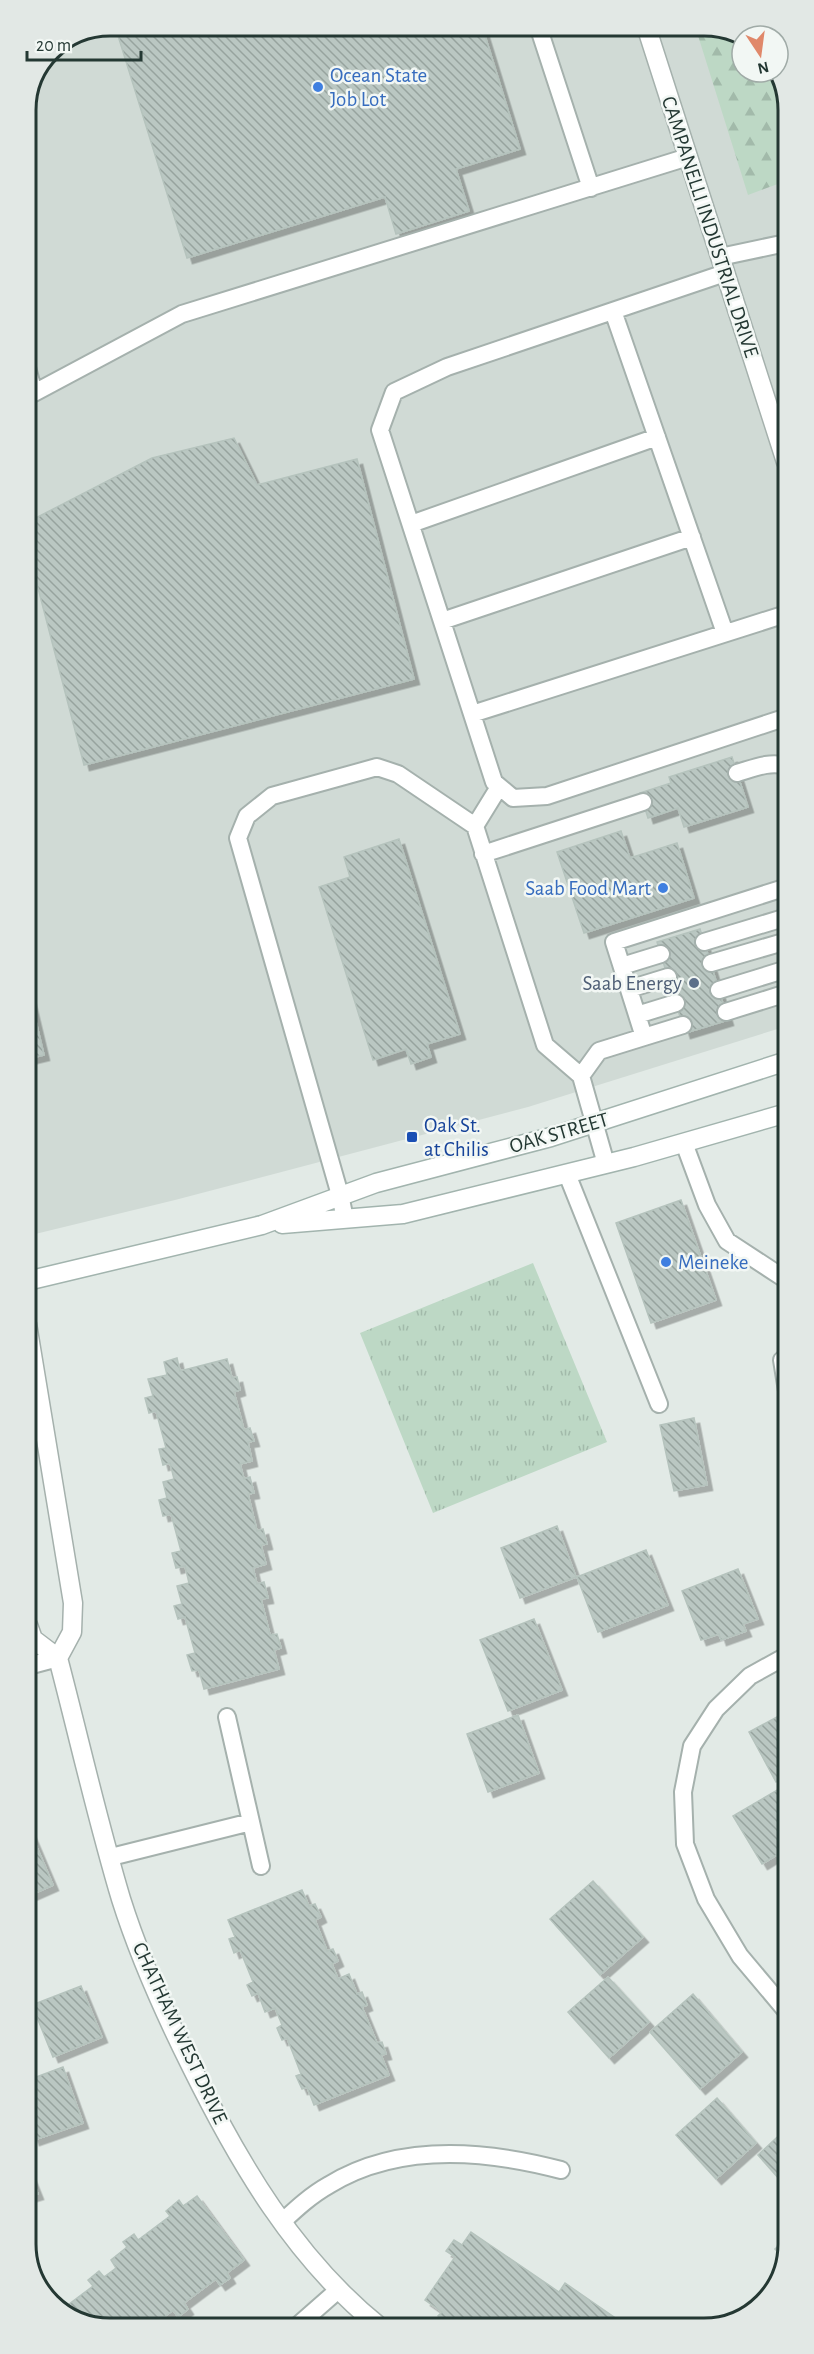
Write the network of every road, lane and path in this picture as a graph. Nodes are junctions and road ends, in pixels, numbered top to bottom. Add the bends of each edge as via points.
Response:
1 (541, 36) edge
2 (649, 36) edge
3 (688, 157) junction
4 (591, 188) junction
5 (778, 246) edge
6 (723, 265) junction
7 (613, 310) junction
8 (36, 392) edge
9 (657, 437) junction
10 (778, 437) edge
11 (411, 524) junction
12 (692, 537) junction
13 (778, 616) edge
14 (442, 621) junction
15 (725, 633) junction
16 (472, 714) junction
17 (778, 720) edge
18 (778, 763) edge
19 (737, 773) dead end
20 (499, 787) junction
21 (643, 802) dead end
22 (474, 826) junction
23 (483, 854) junction
24 (778, 893) edge
25 (778, 920) edge
26 (704, 942) dead end
27 (778, 944) edge
28 (661, 954) dead end
29 (711, 963) dead end
30 (622, 966) junction
31 (778, 972) edge
32 (668, 976) dead end
33 (629, 989) junction
34 (719, 990) dead end
35 (778, 996) edge
36 (676, 1003) dead end
37 (726, 1012) dead end
38 (637, 1015) junction
39 (683, 1025) dead end
40 (644, 1037) junction
41 (778, 1064) edge
42 (581, 1076) junction
43 (778, 1116) edge
44 (595, 1124) junction
45 (684, 1143) junction
46 (606, 1164) junction
47 (567, 1174) junction
48 (340, 1195) junction
49 (345, 1219) junction
50 (262, 1225) junction
51 (778, 1275) edge
52 (36, 1279) edge
53 (36, 1379) edge
54 (658, 1404) dead end
55 (36, 1641) edge
56 (58, 1658) junction
57 (778, 1661) edge
58 (36, 1664) edge
59 (227, 1717) dead end
60 (250, 1822) junction
61 (111, 1857) junction
62 (261, 1866) dead end
63 (778, 2001) edge
64 (561, 2170) dead end
65 (282, 2222) junction
66 (338, 2291) junction
67 (307, 2318) edge
68 (370, 2318) edge

1 - 4 lane
2 - 3 street, CAMPANELLI INDUSTRIAL DRIVE
3 - 4 lane
3 - 6 street, CAMPANELLI INDUSTRIAL DRIVE
4 - 8 lane via 182,314
5 - 6 lane
6 - 7 lane
6 - 10 street, CAMPANELLI INDUSTRIAL DRIVE
7 - 9 lane
7 - 11 lane via 447,367 394,392 381,430
9 - 11 lane
9 - 12 lane
11 - 14 lane
12 - 14 lane
12 - 15 lane
13 - 15 lane
14 - 16 lane
15 - 16 lane
16 - 20 lane
17 - 20 lane via 547,796 513,798
18 - 19 lane
20 - 22 lane
21 - 23 lane
22 - 23 lane
22 - 48 lane via 398,774 377,767 272,796 248,816 238,838
23 - 42 lane via 545,1044
24 - 30 lane via 614,942
25 - 26 lane
27 - 29 lane
28 - 30 lane
30 - 33 lane
31 - 34 lane
32 - 33 lane
33 - 38 lane
35 - 37 lane
36 - 38 lane
38 - 40 lane
39 - 40 lane
40 - 42 lane via 599,1051
41 - 44 street, OAK STREET
42 - 44 lane
43 - 45 street, OAK STREET
44 - 46 lane
44 - 48 street, OAK STREET
45 - 46 street, OAK STREET
45 - 51 lane via 707,1205 727,1241
46 - 47 street, OAK STREET
47 - 49 street, OAK STREET via 403,1214
47 - 54 lane
48 - 49 lane
48 - 50 street, OAK STREET
49 - 50 street, OAK STREET
50 - 52 street, OAK STREET
53 - 56 street via 73,1603 72,1632
55 - 56 street
56 - 58 lane
56 - 61 street, CHATHAM WEST DRIVE
57 - 63 lane via 750,1676 716,1709 692,1746 683,1792 685,1844 706,1899 741,1956
59 - 60 lane
60 - 61 lane
60 - 62 lane
61 - 65 street, CHATHAM WEST DRIVE via 121,1898 159,2001 226,2133
64 - 65 lane via 508,2157 474,2154 436,2153 400,2158 364,2167 329,2184
65 - 66 street, CHATHAM WEST DRIVE
66 - 67 lane
66 - 68 street, CHATHAM WEST DRIVE

